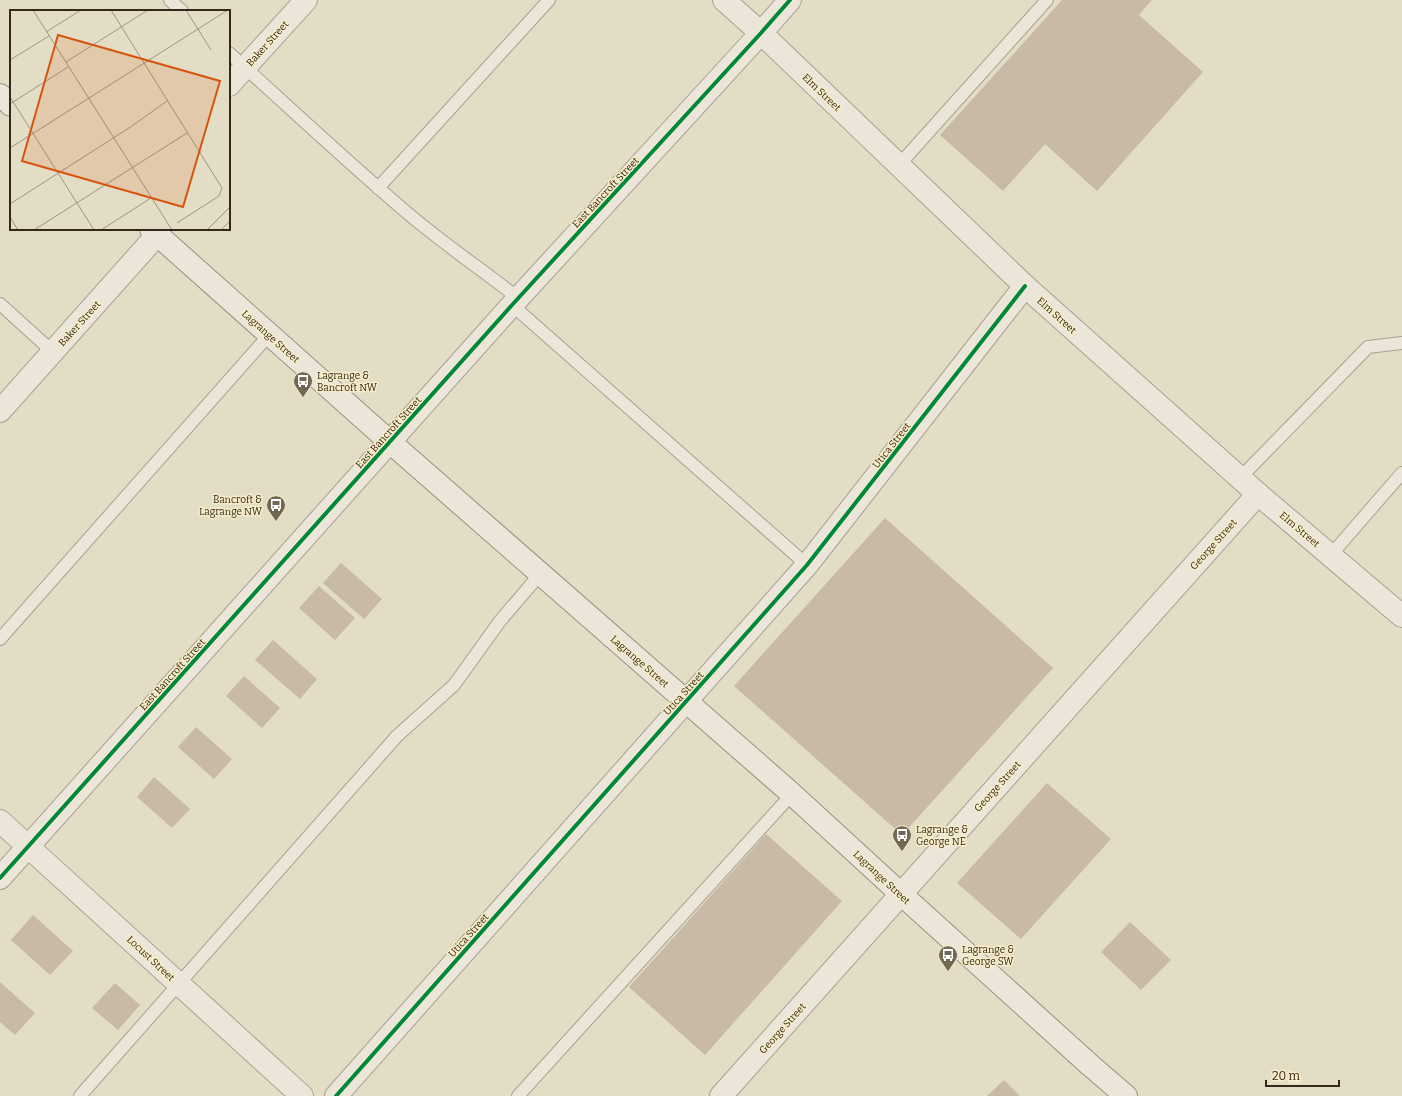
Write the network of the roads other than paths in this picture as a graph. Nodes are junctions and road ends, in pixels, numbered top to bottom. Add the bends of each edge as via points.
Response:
1 (170, 0) edge
2 (306, 0) edge
3 (549, 0) edge
4 (724, 0) edge
5 (790, 0) edge
6 (1047, 0) edge
7 (181, 10) edge
8 (761, 33) junction
9 (230, 54) edge
10 (245, 67) junction
11 (230, 84) edge
12 (0, 95) edge
13 (10, 104) edge
14 (899, 165) junction
15 (378, 188) junction
16 (154, 232) edge
17 (1025, 286) junction
18 (515, 302) junction
19 (0, 304) edge
20 (269, 335) junction
21 (1402, 342) edge
22 (53, 352) junction
23 (0, 411) edge
24 (390, 442) junction
25 (1402, 473) edge
26 (1240, 478) junction
27 (1258, 494) junction
28 (1330, 556) junction
29 (807, 565) junction
30 (540, 573) junction
31 (1402, 616) edge
32 (0, 640) edge
33 (686, 701) junction
34 (792, 794) junction
35 (0, 820) edge
36 (29, 846) junction
37 (0, 878) edge
38 (901, 894) junction
39 (179, 983) junction
40 (1122, 1095) edge
41 (80, 1096) edge
42 (302, 1096) edge
43 (336, 1096) edge
44 (518, 1096) edge
45 (721, 1096) edge

1 - 7 lane
2 - 10 street, Baker Street
3 - 15 lane
4 - 8 street, Elm Street
5 - 8 street, East Bancroft Street
6 - 14 lane
8 - 14 street, Elm Street
8 - 18 street, East Bancroft Street
9 - 10 lane
10 - 11 street, Baker Street
10 - 15 lane
12 - 13 street
14 - 17 street, Elm Street
15 - 18 lane
16 - 20 street, Lagrange Street
16 - 22 street, Baker Street
17 - 26 street, Elm Street
17 - 29 street, Utica Street
18 - 24 street, East Bancroft Street
18 - 29 lane
19 - 22 lane
20 - 24 street, Lagrange Street
20 - 32 lane
21 - 26 lane via 1368,347
22 - 23 street, Baker Street
24 - 30 street, Lagrange Street
24 - 36 street, East Bancroft Street
25 - 28 lane
26 - 27 street, Elm Street
27 - 28 street, Elm Street
27 - 38 street, George Street
28 - 31 street, Elm Street
29 - 33 street, Utica Street
30 - 33 street, Lagrange Street
30 - 39 lane via 500,621 454,685 398,736
33 - 34 street, Lagrange Street
33 - 43 street, Utica Street
34 - 38 street, Lagrange Street
34 - 44 lane
35 - 36 street, Locust Street
36 - 37 street, East Bancroft Street
36 - 39 street, Locust Street
38 - 40 street, Lagrange Street
38 - 45 street, George Street
39 - 41 lane
39 - 42 street, Locust Street

